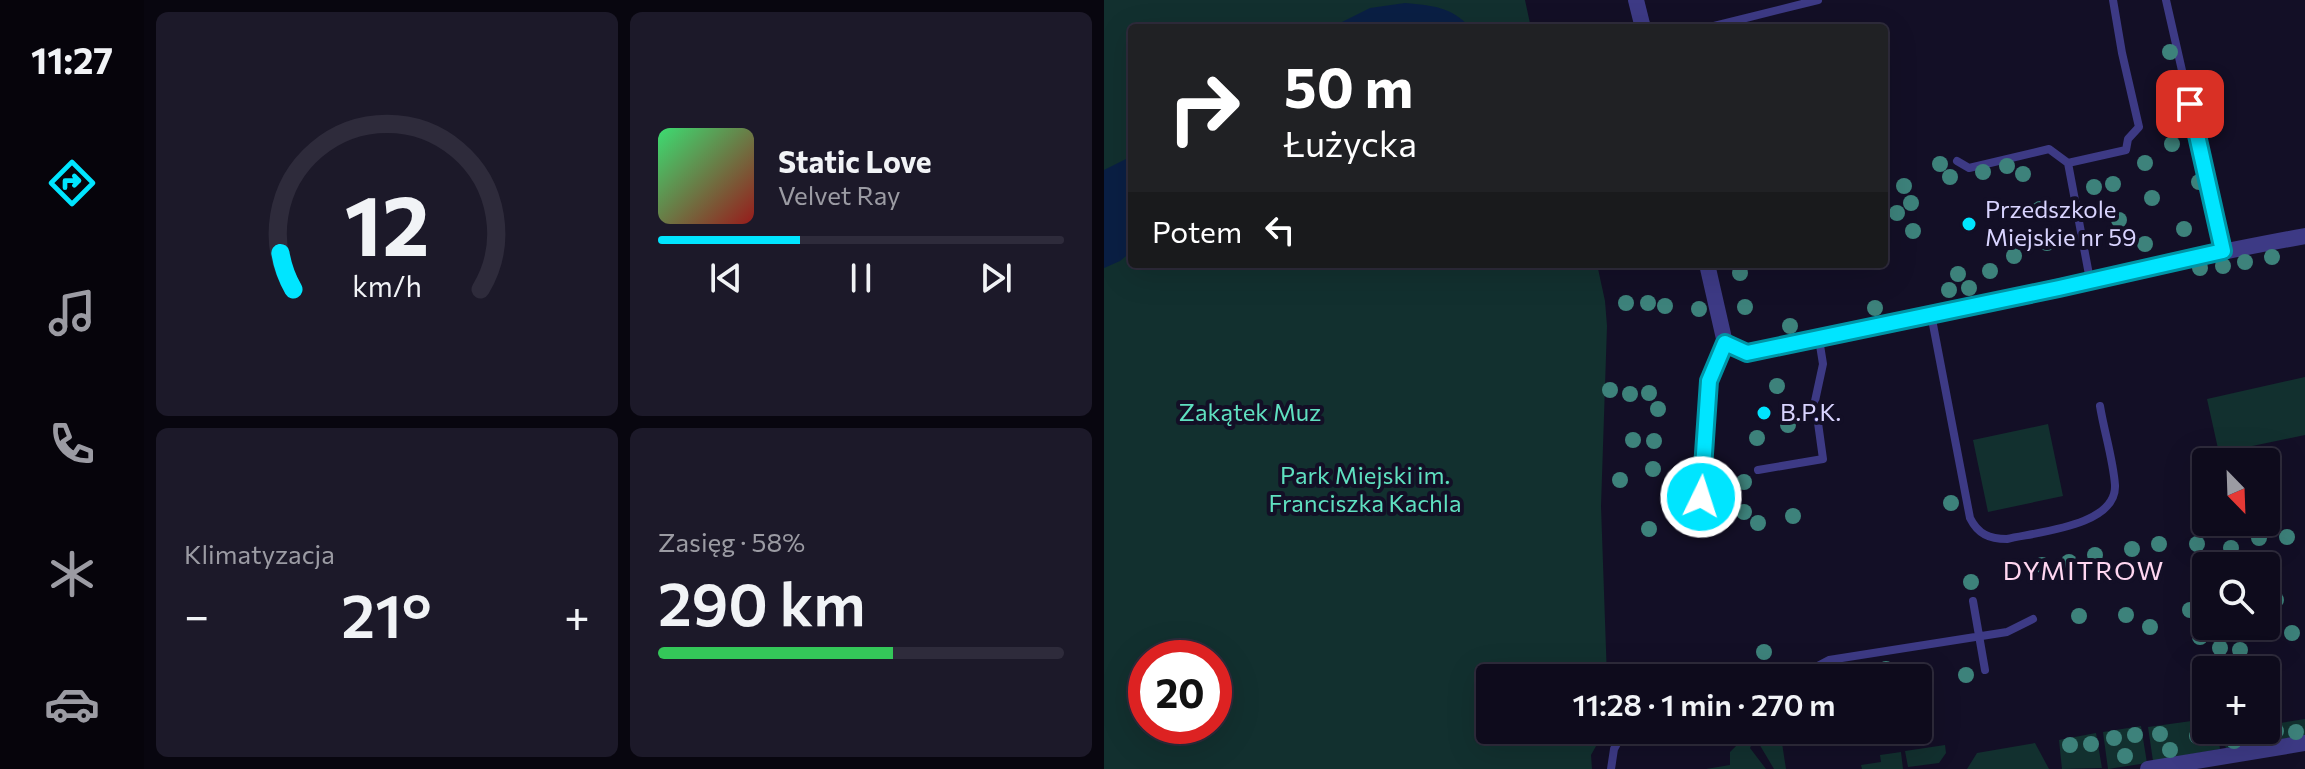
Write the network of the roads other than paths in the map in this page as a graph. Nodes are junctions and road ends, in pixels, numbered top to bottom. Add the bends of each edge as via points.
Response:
1 (1636, 0) edge
2 (1818, 0) edge
3 (2113, 0) edge
4 (2166, 0) edge
5 (1642, 24) edge
6 (1722, 24) edge
7 (1957, 161) dead end
8 (2068, 163) junction
9 (2305, 236) edge
10 (2223, 251) junction
11 (1708, 268) edge
12 (2091, 281) junction
13 (1931, 314) junction
14 (1819, 339) junction
15 (1725, 343) junction
16 (2100, 406) dead end
17 (1758, 470) dead end
18 (1701, 497) dead end
19 (1973, 601) dead end
20 (2033, 619) dead end
21 (1980, 636) junction
22 (1821, 664) edge
23 (1985, 670) dead end
24 (2305, 743) edge
25 (1617, 744) edge
26 (1611, 769) edge
27 (2148, 769) edge

1 - 5 street
2 - 6 lane
3 - 8 lane via 2139,127 2126,150
4 - 10 lane
7 - 8 lane via 1969,168 2049,149
8 - 12 lane
9 - 10 street
10 - 12 street
11 - 15 street
12 - 13 street
13 - 14 street
13 - 16 lane via 1970,518 1983,534 2007,539 2086,520 2108,507 2115,488
14 - 15 street via 1747,353
14 - 17 lane via 1823,370 1815,401 1823,459
15 - 18 lane via 1709,381
19 - 21 lane
20 - 21 lane via 2007,632
21 - 22 lane
21 - 23 lane
24 - 27 street
25 - 26 lane

